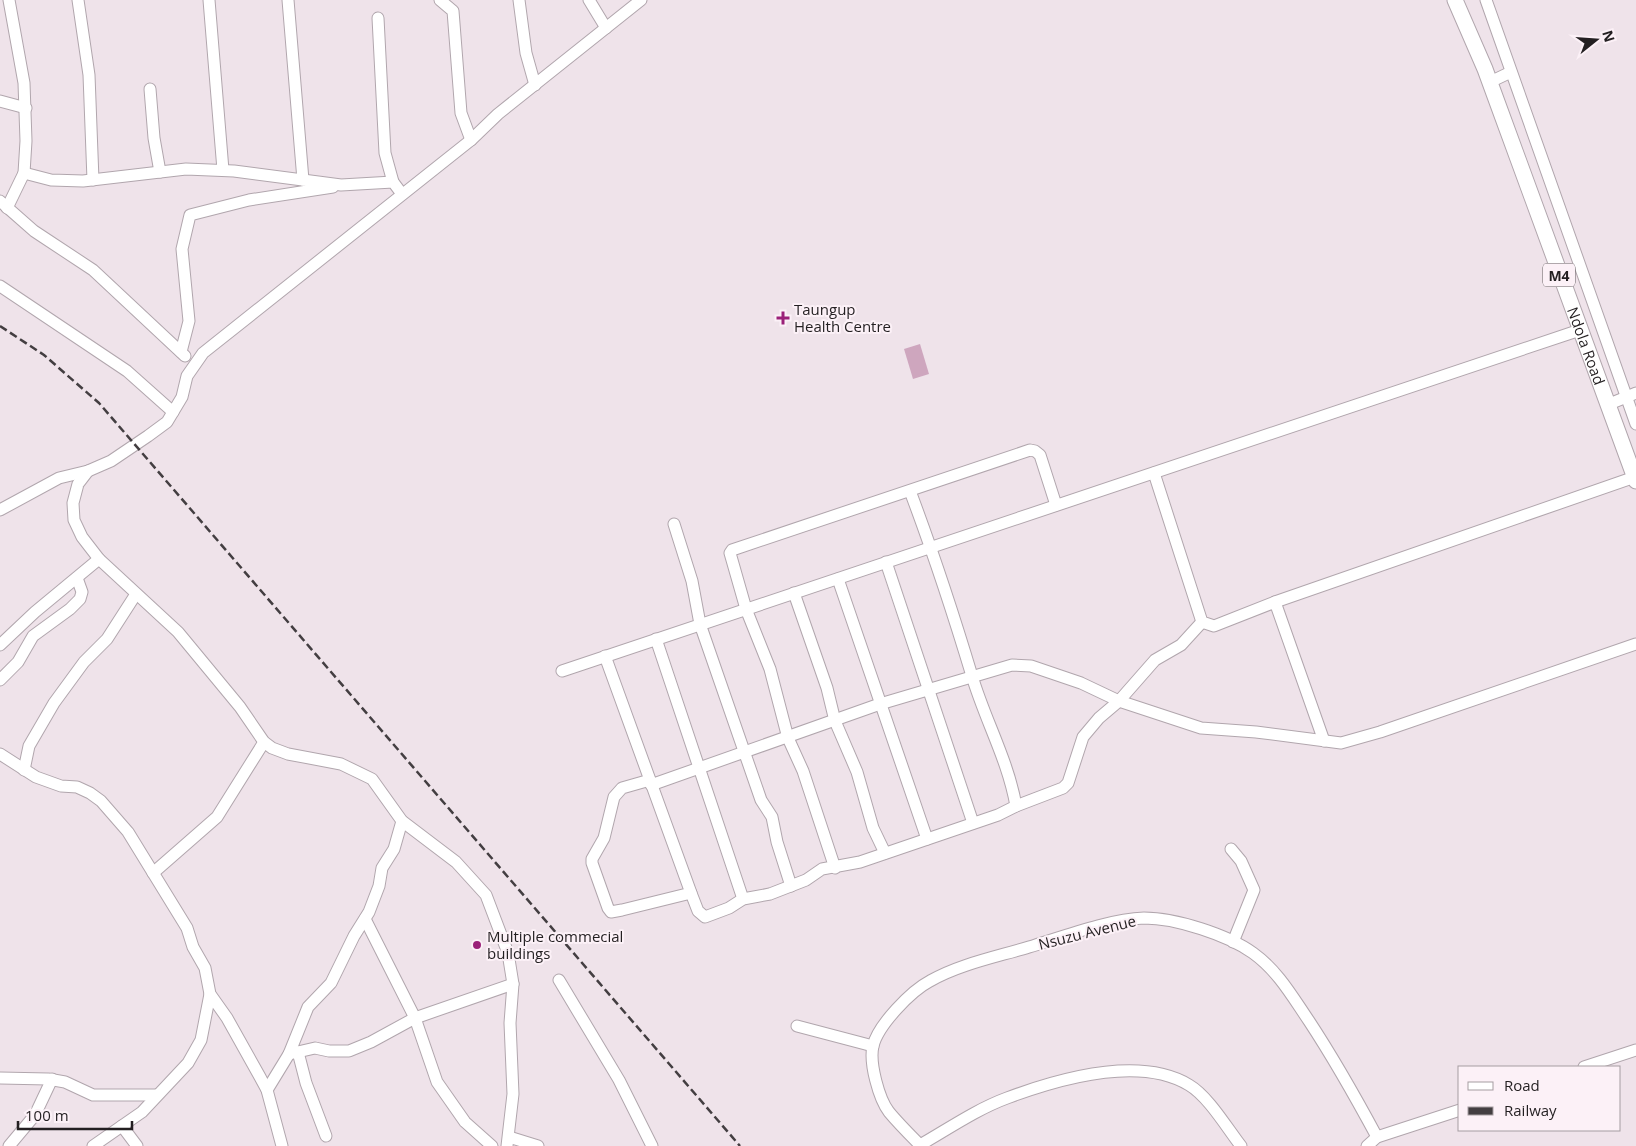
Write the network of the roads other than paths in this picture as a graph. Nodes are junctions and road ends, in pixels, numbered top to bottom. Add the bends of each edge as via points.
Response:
1 (9, 0) edge
2 (78, 0) edge
3 (208, 0) edge
4 (288, 0) edge
5 (440, 0) edge
6 (519, 0) edge
7 (589, 0) edge
8 (641, 0) edge
9 (1455, 0) edge
10 (1465, 0) edge
11 (1486, 0) edge
12 (378, 18) dead end
13 (606, 28) junction
14 (1511, 72) junction
15 (1488, 76) junction
16 (535, 85) junction
17 (150, 89) dead end
18 (0, 101) edge
19 (26, 108) junction
20 (471, 140) junction
21 (223, 170) junction
22 (160, 172) junction
23 (24, 173) junction
24 (93, 180) junction
25 (304, 180) junction
26 (393, 182) junction
27 (341, 185) junction
28 (402, 194) junction
29 (4, 204) edge
30 (0, 286) edge
31 (1580, 330) junction
32 (181, 352) junction
33 (194, 364) junction
34 (1631, 394) edge
35 (1607, 405) junction
36 (173, 412) junction
37 (1636, 424) edge
38 (88, 471) junction
39 (1154, 473) junction
40 (1635, 479) edge
41 (910, 491) junction
42 (1056, 505) junction
43 (0, 510) edge
44 (674, 524) dead end
45 (931, 547) junction
46 (99, 559) junction
47 (886, 562) junction
48 (77, 578) junction
49 (838, 578) junction
50 (794, 593) junction
51 (136, 594) junction
52 (1275, 602) junction
53 (746, 609) junction
54 (1202, 622) junction
55 (700, 624) junction
56 (656, 639) junction
57 (1636, 644) edge
58 (0, 645) edge
59 (605, 656) junction
60 (562, 671) dead end
61 (972, 676) junction
62 (0, 680) edge
63 (927, 689) junction
64 (1119, 701) junction
65 (880, 704) junction
66 (835, 721) junction
67 (788, 738) junction
68 (1324, 741) junction
69 (264, 742) junction
70 (745, 753) junction
71 (0, 754) edge
72 (698, 769) junction
73 (24, 770) junction
74 (650, 782) junction
75 (1016, 806) junction
76 (402, 821) junction
77 (974, 822) junction
78 (927, 839) junction
79 (1231, 849) dead end
80 (885, 853) junction
81 (835, 868) junction
82 (153, 873) junction
83 (791, 886) junction
84 (691, 893) junction
85 (743, 899) junction
86 (365, 919) junction
87 (1233, 942) junction
88 (558, 980) dead end
89 (513, 984) junction
90 (210, 994) junction
91 (415, 1018) junction
92 (797, 1026) dead end
93 (873, 1046) junction
94 (1636, 1050) edge
95 (294, 1053) junction
96 (1587, 1066) edge
97 (0, 1078) edge
98 (52, 1080) junction
99 (267, 1090) junction
100 (156, 1095) junction
101 (1458, 1111) edge
102 (122, 1126) junction
103 (326, 1136) dead end
104 (1377, 1137) junction
105 (508, 1141) edge
106 (10, 1146) edge
107 (93, 1146) edge
108 (137, 1146) edge
109 (282, 1146) edge
110 (492, 1146) edge
111 (538, 1146) edge
112 (652, 1146) edge
113 (920, 1146) edge
114 (1240, 1146) edge
115 (1367, 1146) edge

1 - 19 street
2 - 24 street via 89,75
3 - 21 street
4 - 25 street
5 - 20 street via 453,11 461,113
6 - 16 street via 526,53
7 - 13 street
8 - 13 street
9 - 15 main road, M4
10 - 15 main road, M4
11 - 14 street
12 - 26 street via 385,153
13 - 16 street
14 - 15 street
14 - 34 street
15 - 31 main road, Ndola Road / M4
16 - 20 street
17 - 22 street
18 - 19 street
19 - 23 street
20 - 28 street
21 - 22 street
21 - 25 street
22 - 24 street
23 - 24 street via 66,181
23 - 29 street
25 - 27 street
26 - 27 street
26 - 28 street
27 - 32 street via 249,200 190,215 182,249 189,321
28 - 33 street via 202,353
29 - 32 street via 34,230 94,270
30 - 36 street via 127,371
31 - 35 main road, Ndola Road / M4
31 - 39 street
32 - 33 street
33 - 36 street
34 - 35 street
34 - 37 street
35 - 40 main road, Ndola Road / M4
36 - 38 street via 167,422 135,446 111,462
38 - 43 street via 59,478
38 - 46 street via 78,484 73,502 74,520
39 - 42 street
39 - 54 street
40 - 52 street
41 - 42 street via 1035,451 1040,455
41 - 45 street
41 - 53 street via 732,550 730,558
42 - 45 street
44 - 55 street via 696,597
45 - 47 street
45 - 61 street
46 - 48 street
46 - 51 street
47 - 49 street
47 - 63 street
48 - 58 street
48 - 62 street via 82,592 80,599 34,636 18,662
49 - 50 street
49 - 65 street
50 - 53 street
50 - 66 street
51 - 69 street via 178,632 240,707
51 - 73 street via 106,639 84,662 54,703 29,746
52 - 54 street via 1214,626
52 - 68 street
53 - 55 street
53 - 67 street via 770,669
54 - 64 street via 1181,645 1155,660
55 - 56 street
55 - 70 street
56 - 59 street
56 - 72 street
57 - 68 street via 1380,732 1341,743
59 - 60 street
59 - 74 street
61 - 63 street
61 - 64 street via 1020,664 1081,683
61 - 75 street via 1012,783
63 - 65 street
63 - 77 street
64 - 68 street via 1200,728
64 - 75 street via 1084,737 1068,783 1063,788
65 - 66 street
65 - 78 street
66 - 67 street
66 - 80 street
67 - 70 street
67 - 81 street
69 - 76 street via 288,754 341,764 363,773 379,787
69 - 82 street via 217,817
70 - 72 street
70 - 83 street via 761,800 772,817
71 - 73 street
72 - 74 street
72 - 85 street
73 - 82 street via 61,786 78,787 101,801 132,838
74 - 84 street
74 - 84 street via 622,788 614,797 604,838 592,859 608,908 612,912
75 - 77 street
76 - 86 street
76 - 89 street via 456,862 486,895 508,953
77 - 78 street
78 - 80 street
79 - 87 street via 1241,861 1254,890
80 - 81 street
81 - 83 street via 822,869
82 - 90 street via 187,928 192,947 205,968
83 - 85 street
84 - 85 street via 698,911 705,917
86 - 91 street
86 - 95 street via 331,983 308,1008
87 - 93 street, Nsuzu Avenue via 1182,923 1144,918 1092,928 972,964 930,981 879,1030
87 - 104 street, Nsuzu Avenue via 1253,953 1280,978 1353,1092
88 - 112 street via 619,1080
89 - 91 street
89 - 105 street via 510,1023 513,1094
90 - 99 street
90 - 100 street via 197,1049 188,1063
91 - 95 street via 349,1051 315,1048
91 - 110 street via 437,1082 447,1099 473,1130
92 - 93 street
93 - 113 street via 876,1080 888,1110
94 - 96 street
95 - 99 street
95 - 103 street
97 - 98 street
98 - 100 street via 94,1095
98 - 106 street via 40,1109
99 - 109 street
100 - 102 street via 142,1112
101 - 104 street
102 - 107 street
102 - 108 street
104 - 115 street
105 - 111 street
113 - 114 street via 1006,1098 1058,1082 1113,1071 1170,1076 1191,1086

